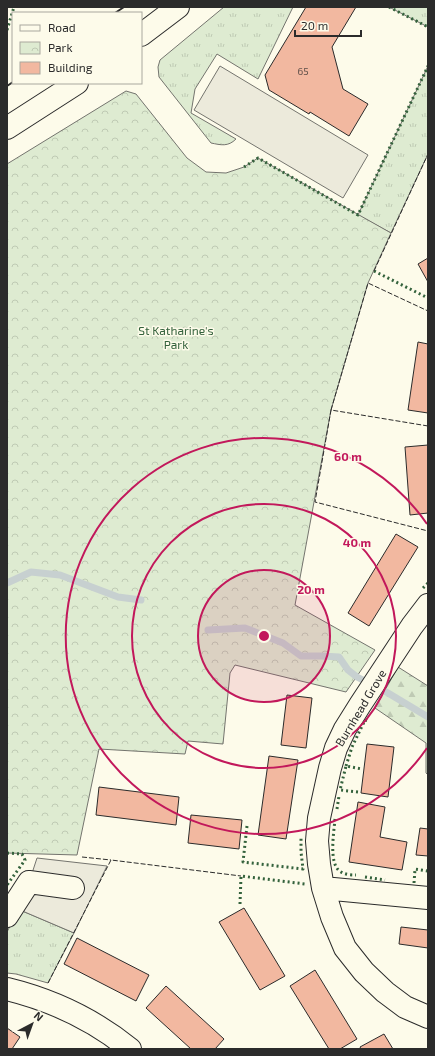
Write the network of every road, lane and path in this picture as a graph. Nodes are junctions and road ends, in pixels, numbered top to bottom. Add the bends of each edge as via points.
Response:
1 (178, 7) edge
2 (142, 34) edge
3 (75, 84) edge
4 (7, 128) edge
5 (428, 605) edge
6 (72, 888) dead end
7 (323, 888) junction
8 (428, 898) edge
9 (7, 916) edge
10 (7, 989) edge
11 (428, 1017) edge
12 (130, 1049) edge

1 - 2 street
3 - 4 street
5 - 7 street, Burnhead Grove via 367,694 336,748 319,818 317,841
6 - 9 street via 29,882
7 - 8 street
7 - 11 street, Burnhead Grove via 345,948 359,966 385,992 405,1007
10 - 12 street via 27,994 85,1019

